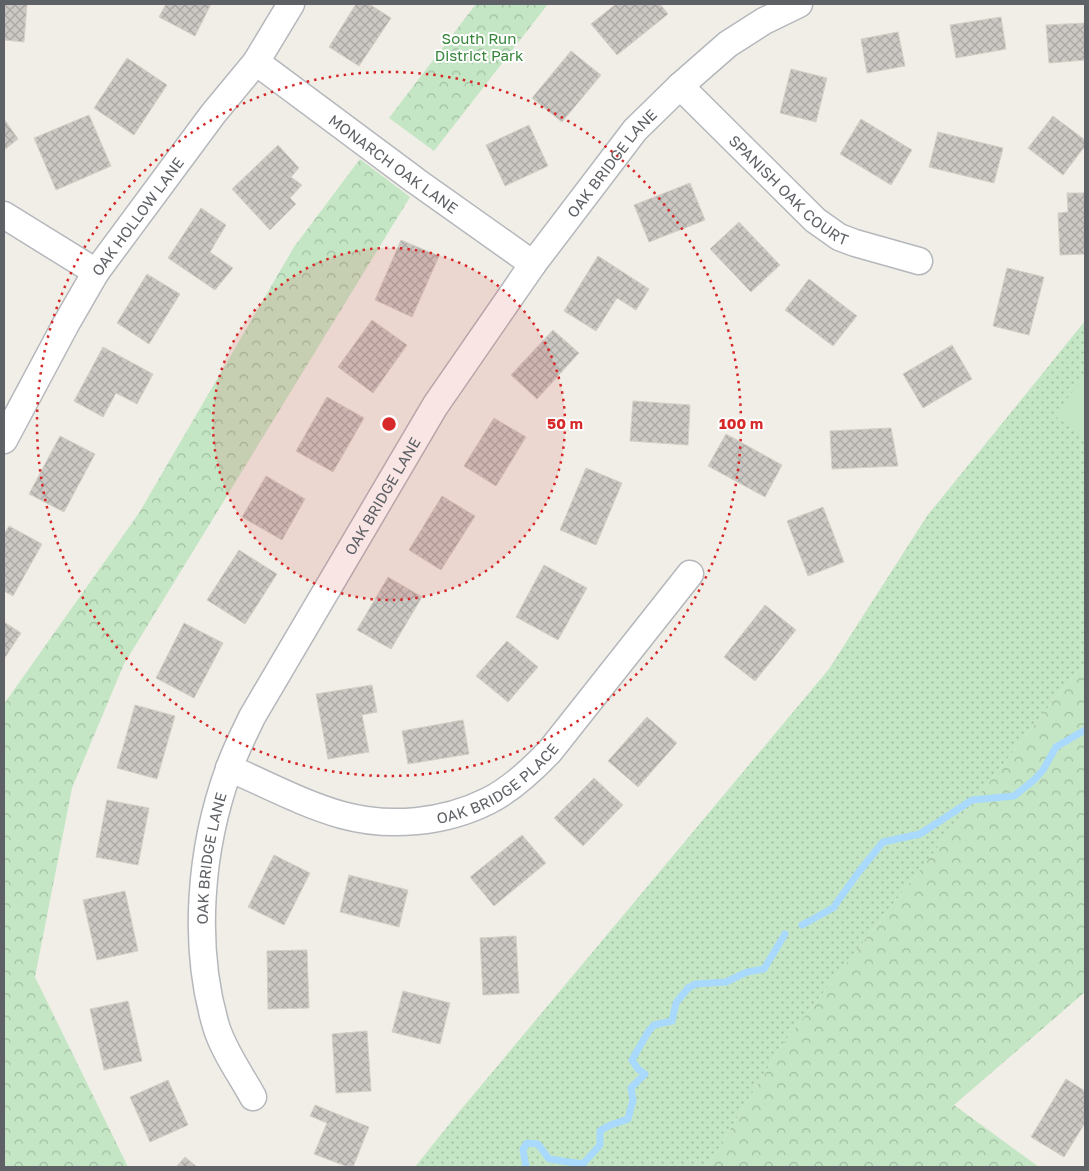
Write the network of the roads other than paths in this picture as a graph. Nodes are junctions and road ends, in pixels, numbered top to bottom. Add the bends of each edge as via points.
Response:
1 (292, 4) edge
2 (799, 4) edge
3 (256, 62) junction
4 (680, 86) junction
5 (4, 215) edge
6 (919, 261) dead end
7 (533, 264) junction
8 (96, 272) junction
9 (4, 440) edge
10 (690, 574) dead end
11 (229, 768) junction
12 (253, 1097) dead end

1 - 3 street, OAK HOLLOW LANE
2 - 4 street, OAK BRIDGE LANE via 728,44
3 - 7 street, MONARCH OAK LANE
3 - 8 street, OAK HOLLOW LANE via 212,114
4 - 6 street, SPANISH OAK COURT via 815,220 839,237
4 - 7 street, OAK BRIDGE LANE via 635,130
5 - 8 street
7 - 11 street, OAK BRIDGE LANE via 435,406 252,717
8 - 9 street, OAK HOLLOW LANE
10 - 11 street, OAK BRIDGE PLACE via 534,768 488,800 462,812 407,822 366,820 320,807
11 - 12 street, OAK BRIDGE LANE via 205,866 203,946 216,1027

